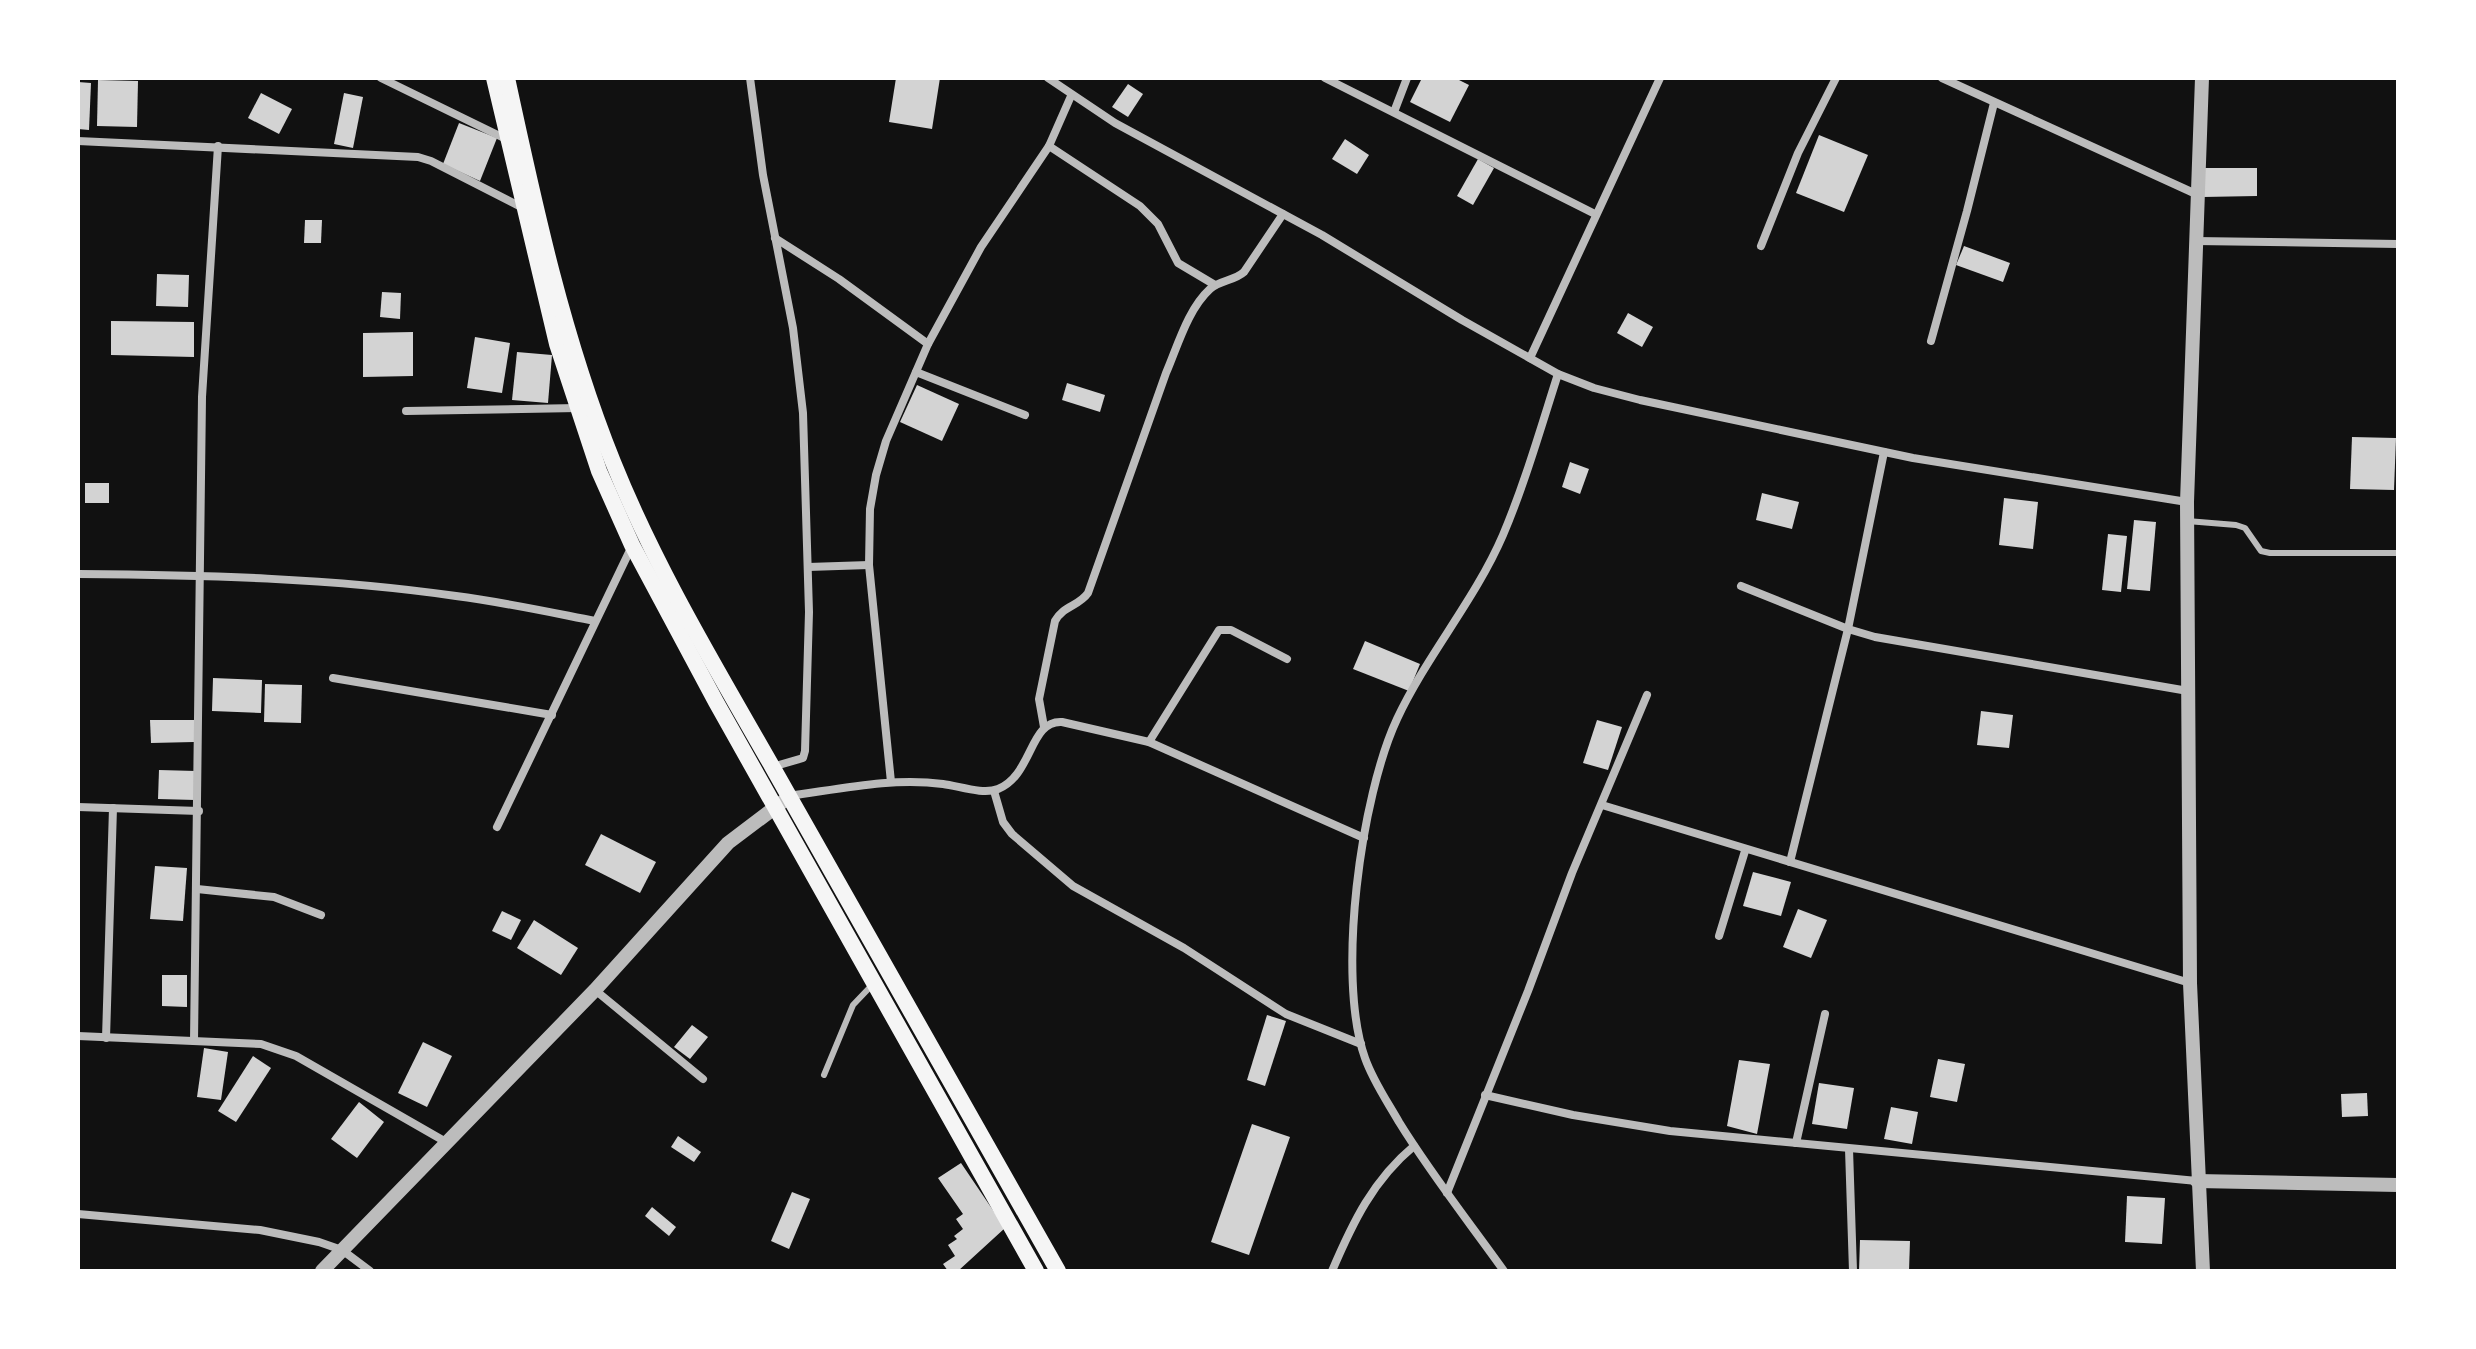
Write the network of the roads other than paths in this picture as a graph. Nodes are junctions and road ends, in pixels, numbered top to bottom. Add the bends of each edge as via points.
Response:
1 (381, 78) edge
2 (494, 78) edge
3 (507, 78) edge
4 (750, 78) edge
5 (1048, 78) edge
6 (1325, 78) edge
7 (1407, 78) edge
8 (1660, 78) edge
9 (1836, 78) edge
10 (1942, 78) edge
11 (1969, 78) edge
12 (2202, 78) edge
13 (1964, 88) junction
14 (1071, 96) junction
15 (1994, 103) junction
16 (1394, 112) junction
17 (507, 139) junction
18 (78, 141) edge
19 (218, 146) junction
20 (1049, 146) junction
21 (2196, 194) junction
22 (523, 208) junction
23 (1283, 214) junction
24 (1595, 214) junction
25 (775, 238) junction
26 (2194, 241) junction
27 (2398, 244) edge
28 (1761, 246) dead end
29 (1215, 285) junction
30 (1931, 341) dead end
31 (928, 344) junction
32 (1530, 358) junction
33 (916, 372) junction
34 (1558, 374) junction
35 (578, 408) junction
36 (406, 411) dead end
37 (1025, 415) dead end
38 (1884, 452) junction
39 (2187, 502) junction
40 (2187, 521) junction
41 (632, 545) junction
42 (2398, 553) edge
43 (869, 565) junction
44 (808, 567) junction
45 (78, 574) edge
46 (199, 575) junction
47 (1741, 586) dead end
48 (595, 621) junction
49 (1848, 629) junction
50 (1287, 659) dead end
51 (333, 678) dead end
52 (2188, 691) junction
53 (1647, 695) dead end
54 (552, 715) junction
55 (1044, 727) junction
56 (1149, 742) junction
57 (772, 767) junction
58 (891, 782) junction
59 (994, 791) junction
60 (782, 802) junction
61 (1602, 805) junction
62 (78, 807) edge
63 (113, 808) junction
64 (199, 811) junction
65 (497, 827) dead end
66 (1364, 838) junction
67 (1745, 851) junction
68 (1790, 862) junction
69 (197, 889) junction
70 (321, 915) dead end
71 (1719, 936) dead end
72 (873, 983) junction
73 (2190, 983) junction
74 (595, 990) junction
75 (1825, 1014) dead end
76 (78, 1036) edge
77 (106, 1038) junction
78 (194, 1041) junction
79 (1361, 1044) junction
80 (824, 1075) dead end
81 (703, 1079) dead end
82 (1485, 1095) junction
83 (446, 1142) junction
84 (1796, 1143) junction
85 (1414, 1146) junction
86 (1849, 1149) junction
87 (2197, 1181) junction
88 (2398, 1185) edge
89 (1447, 1193) junction
90 (78, 1214) edge
91 (342, 1250) junction
92 (322, 1271) edge
93 (370, 1271) edge
94 (1036, 1271) edge
95 (1058, 1271) edge
96 (1332, 1271) edge
97 (1504, 1271) edge
98 (1853, 1271) edge
99 (2203, 1271) edge

1 - 17 street
2 - 17 main road
3 - 57 main road via 554,283 612,461 706,654
4 - 25 street
5 - 14 street
6 - 16 street
7 - 16 street
8 - 24 street
9 - 28 street via 1798,153
10 - 13 street
11 - 13 street
12 - 21 street
13 - 15 street
14 - 20 street
14 - 23 street
15 - 21 street
15 - 30 street
16 - 24 street
17 - 22 main road
18 - 19 street
19 - 22 street via 418,157
19 - 46 street via 204,340
20 - 29 street via 1148,213 1178,263
20 - 31 street via 981,247
21 - 26 street
22 - 35 main road
23 - 29 street via 1244,272
23 - 32 street
24 - 32 street
25 - 31 street
25 - 44 street via 799,369
26 - 27 street
26 - 39 street
29 - 55 street via 1196,307 1166,373 1088,593 1055,621 1039,699
31 - 33 street
32 - 34 street
33 - 37 street
33 - 43 street via 876,475
34 - 38 street via 1640,400
34 - 66 street via 1503,534 1393,729 1373,788
35 - 36 street
35 - 41 main road
38 - 39 street
38 - 49 street
39 - 40 street
40 - 42 lane via 2245,528 2255,546 2270,553
40 - 52 street
41 - 48 street
41 - 60 main road
43 - 44 street
43 - 58 street
44 - 57 street via 805,751 797,761
45 - 46 street
46 - 48 street via 456,595
46 - 64 street
47 - 49 street
48 - 54 street
49 - 52 street
49 - 68 street
50 - 56 street via 1231,630 1219,630
51 - 54 street
52 - 73 street
53 - 61 street
54 - 65 street
55 - 56 street via 1062,722
55 - 59 street via 1018,776
56 - 66 street
57 - 60 main road
58 - 59 street
58 - 60 street
59 - 79 street via 1012,834 1073,886 1184,948 1286,1014
60 - 72 main road
60 - 74 street via 728,843
60 - 95 main road
61 - 67 street
61 - 82 street
62 - 63 street
63 - 64 street
63 - 77 street
64 - 69 street
66 - 79 street via 1353,942
67 - 68 street
67 - 71 street
68 - 73 street
69 - 70 street via 274,897
69 - 78 street
72 - 80 lane via 853,1005
72 - 94 main road
73 - 87 street
74 - 81 street
74 - 83 street
75 - 84 street
76 - 77 street
77 - 78 street
78 - 83 street via 278,1048
79 - 85 street via 1374,1082
82 - 84 street via 1619,1124
82 - 89 street
83 - 91 street
84 - 86 street
85 - 89 street
85 - 96 street via 1378,1181
86 - 87 street
86 - 98 street
87 - 88 street
87 - 99 street
89 - 97 street
90 - 91 street via 260,1230
91 - 92 street
91 - 93 street

